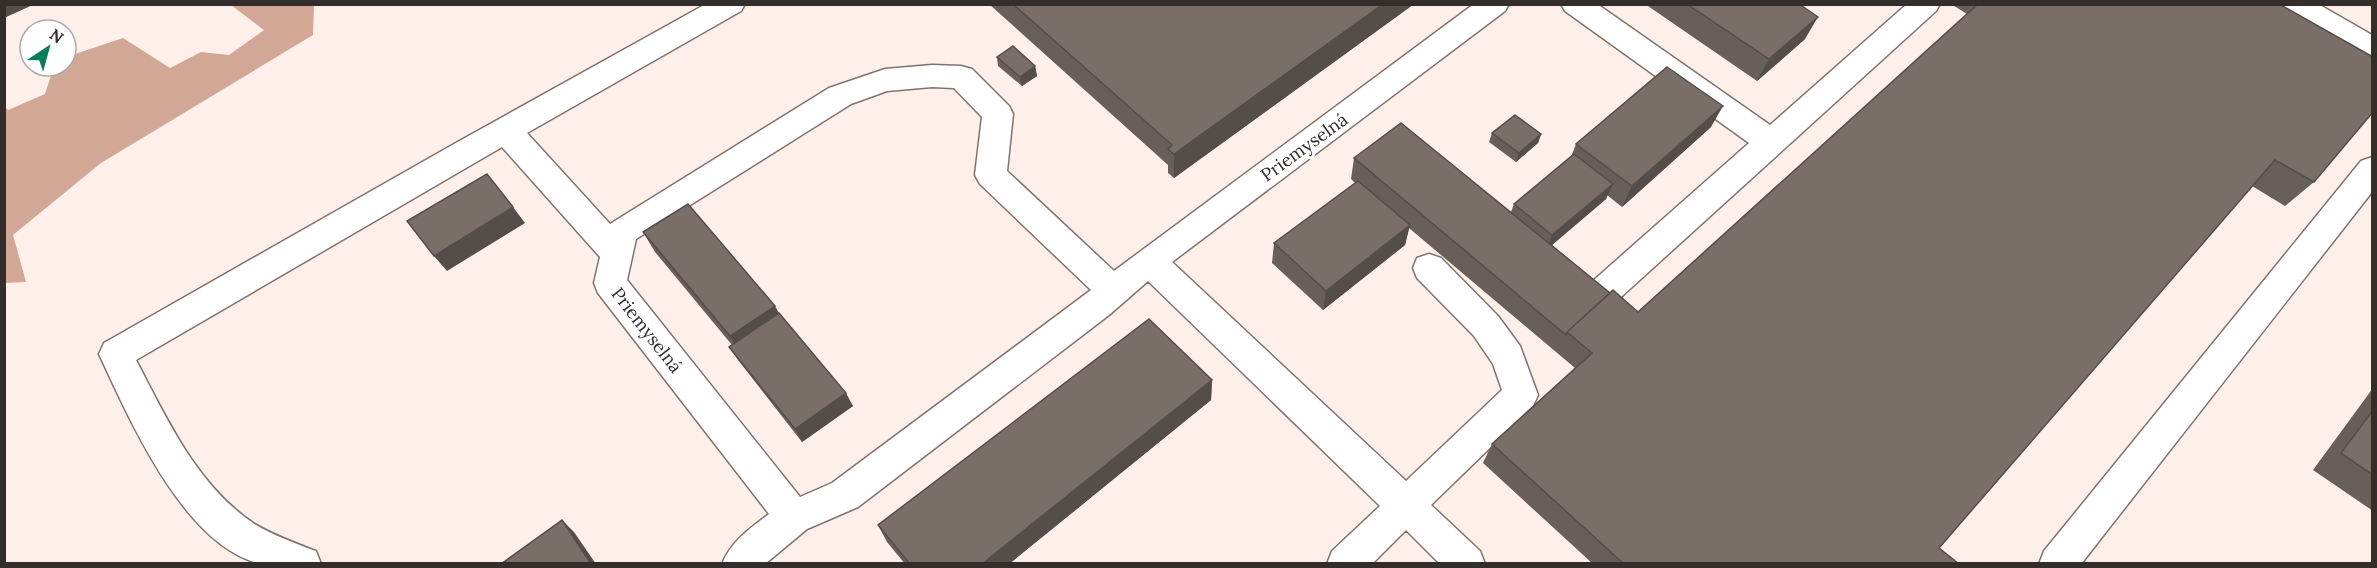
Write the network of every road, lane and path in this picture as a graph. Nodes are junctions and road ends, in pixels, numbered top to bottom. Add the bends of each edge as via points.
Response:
1 (731, 4) edge
2 (1495, 4) edge
3 (1575, 4) edge
4 (1926, 4) edge
5 (2294, 4) edge
6 (2373, 48) edge
7 (506, 130) junction
8 (1770, 142) junction
9 (2373, 170) edge
10 (617, 254) junction
11 (1149, 261) junction
12 (1429, 268) dead end
13 (1114, 291) junction
14 (1598, 297) edge
15 (1406, 505) junction
16 (794, 517) junction
17 (303, 564) edge
18 (740, 564) edge
19 (1345, 564) edge
20 (1467, 564) edge
21 (2057, 564) edge

1 - 7 lane
2 - 11 lane, Priemyselná
3 - 8 lane
4 - 8 lane
5 - 6 lane
7 - 10 lane
7 - 17 lane via 116,354 182,479 202,504 241,535
8 - 14 lane
9 - 21 lane
10 - 13 lane, Priemyselná via 622,231 840,96 885,80 961,77 998,114 991,175
10 - 16 lane, Priemyselná via 610,284
11 - 13 lane, Priemyselná
11 - 15 lane
12 - 15 lane via 1485,326 1508,357 1521,395
13 - 16 lane, Priemyselná via 845,495
15 - 19 lane
15 - 20 lane
16 - 18 lane

